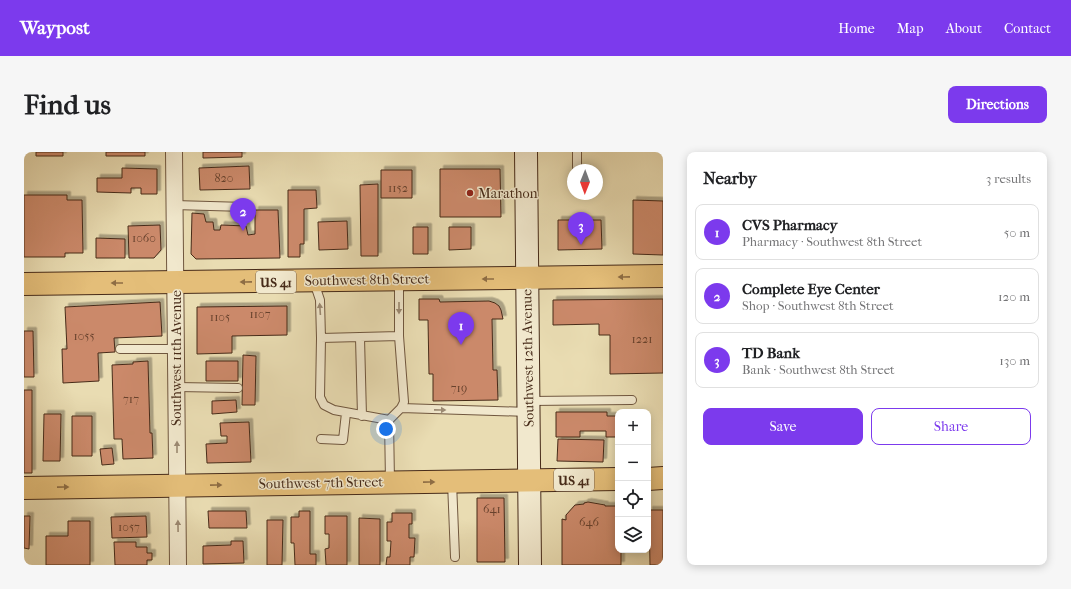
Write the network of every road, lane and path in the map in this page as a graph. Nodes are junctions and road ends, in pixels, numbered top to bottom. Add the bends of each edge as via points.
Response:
1 (174, 152) edge
2 (526, 152) edge
3 (577, 152) edge
4 (577, 164) edge
5 (174, 205) junction
6 (246, 207) dead end
7 (663, 276) edge
8 (528, 278) junction
9 (399, 280) junction
10 (313, 281) junction
11 (176, 283) junction
12 (24, 284) edge
13 (399, 336) junction
14 (321, 338) junction
15 (360, 338) junction
16 (120, 349) dead end
17 (177, 349) junction
18 (177, 388) junction
19 (238, 388) dead end
20 (632, 400) dead end
21 (529, 406) junction
22 (401, 408) junction
23 (346, 413) junction
24 (362, 416) junction
25 (389, 420) junction
26 (320, 439) dead end
27 (663, 478) edge
28 (615, 479) edge
29 (651, 479) edge
30 (530, 481) junction
31 (390, 482) junction
32 (452, 482) junction
33 (177, 486) junction
34 (24, 488) edge
35 (455, 557) dead end
36 (178, 565) edge
37 (530, 565) edge

1 - 5 street, Southwest 11th Avenue
2 - 8 main road, Southwest 12th Avenue
3 - 4 lane
5 - 6 lane
5 - 11 street, Southwest 11th Avenue
7 -> 8 main road, Southwest 8th Street / US 41
8 -> 9 main road, Southwest 8th Street / US 41
8 - 21 main road, Southwest 12th Avenue
9 - 10 main road, Southwest 8th Street / US 41
9 -> 13 lane
10 -> 11 main road, Southwest 8th Street / US 41
14 -> 10 lane via 320,300
11 -> 12 main road, Southwest 8th Street / US 41
11 - 17 street, Southwest 11th Avenue
13 - 15 lane
13 - 22 lane via 404,402
14 - 15 lane
14 - 23 lane via 320,397 324,405
15 - 24 lane
16 - 17 lane
17 - 18 street, Southwest 11th Avenue
18 - 19 lane
33 -> 18 street, Southwest 11th Avenue
20 - 21 lane
22 -> 21 lane
21 - 30 main road, Southwest 12th Avenue
22 - 25 lane
23 - 24 lane
23 - 26 lane via 343,440
24 - 25 lane
25 - 31 lane
27 - 29 main road
28 - 30 main road, Southwest 7th Street / US 41
30 - 32 main road, Southwest 7th Street / US 41
30 - 37 main road, Southwest 12th Avenue
31 -> 32 main road, Southwest 7th Street / US 41
33 -> 31 main road, Southwest 7th Street / US 41
32 - 35 lane
34 -> 33 main road, Southwest 7th Street / US 41
36 -> 33 street, Southwest 11th Avenue

